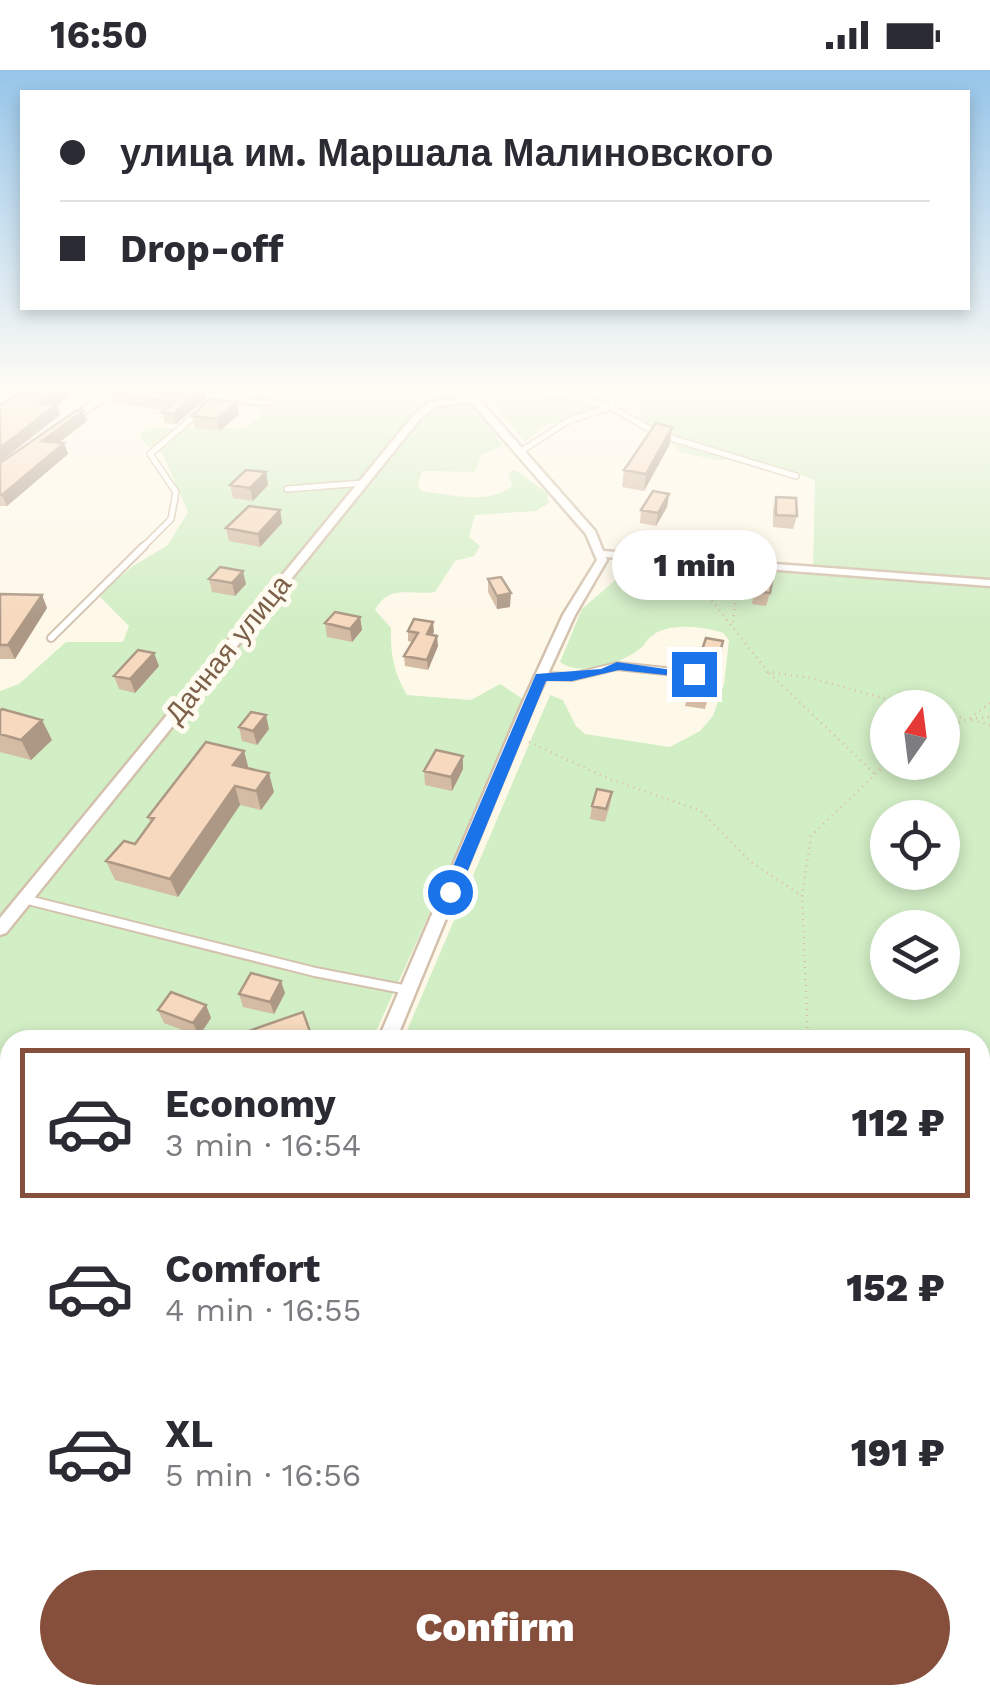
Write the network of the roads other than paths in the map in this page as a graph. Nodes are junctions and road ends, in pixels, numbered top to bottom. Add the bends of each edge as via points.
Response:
1 (160, 468) edge
2 (376, 468) edge
3 (534, 468) edge
4 (771, 468) edge
5 (796, 476) dead end
6 (364, 483) junction
7 (287, 488) dead end
8 (602, 554) junction
9 (990, 583) edge
10 (51, 638) dead end
11 (694, 674) edge
12 (541, 676) junction
13 (24, 899) junction
14 (0, 929) edge
15 (408, 990) junction
16 (390, 1030) edge

1 - 10 lane via 176,492 171,519
2 - 6 street, Дачная улица
3 - 8 street
4 - 5 lane
6 - 7 lane
6 - 13 street, Дачная улица
8 - 9 street
8 - 12 street
11 - 12 lane via 617,666 572,677
12 - 15 street
13 - 14 street, Дачная улица
13 - 15 lane
15 - 16 street

